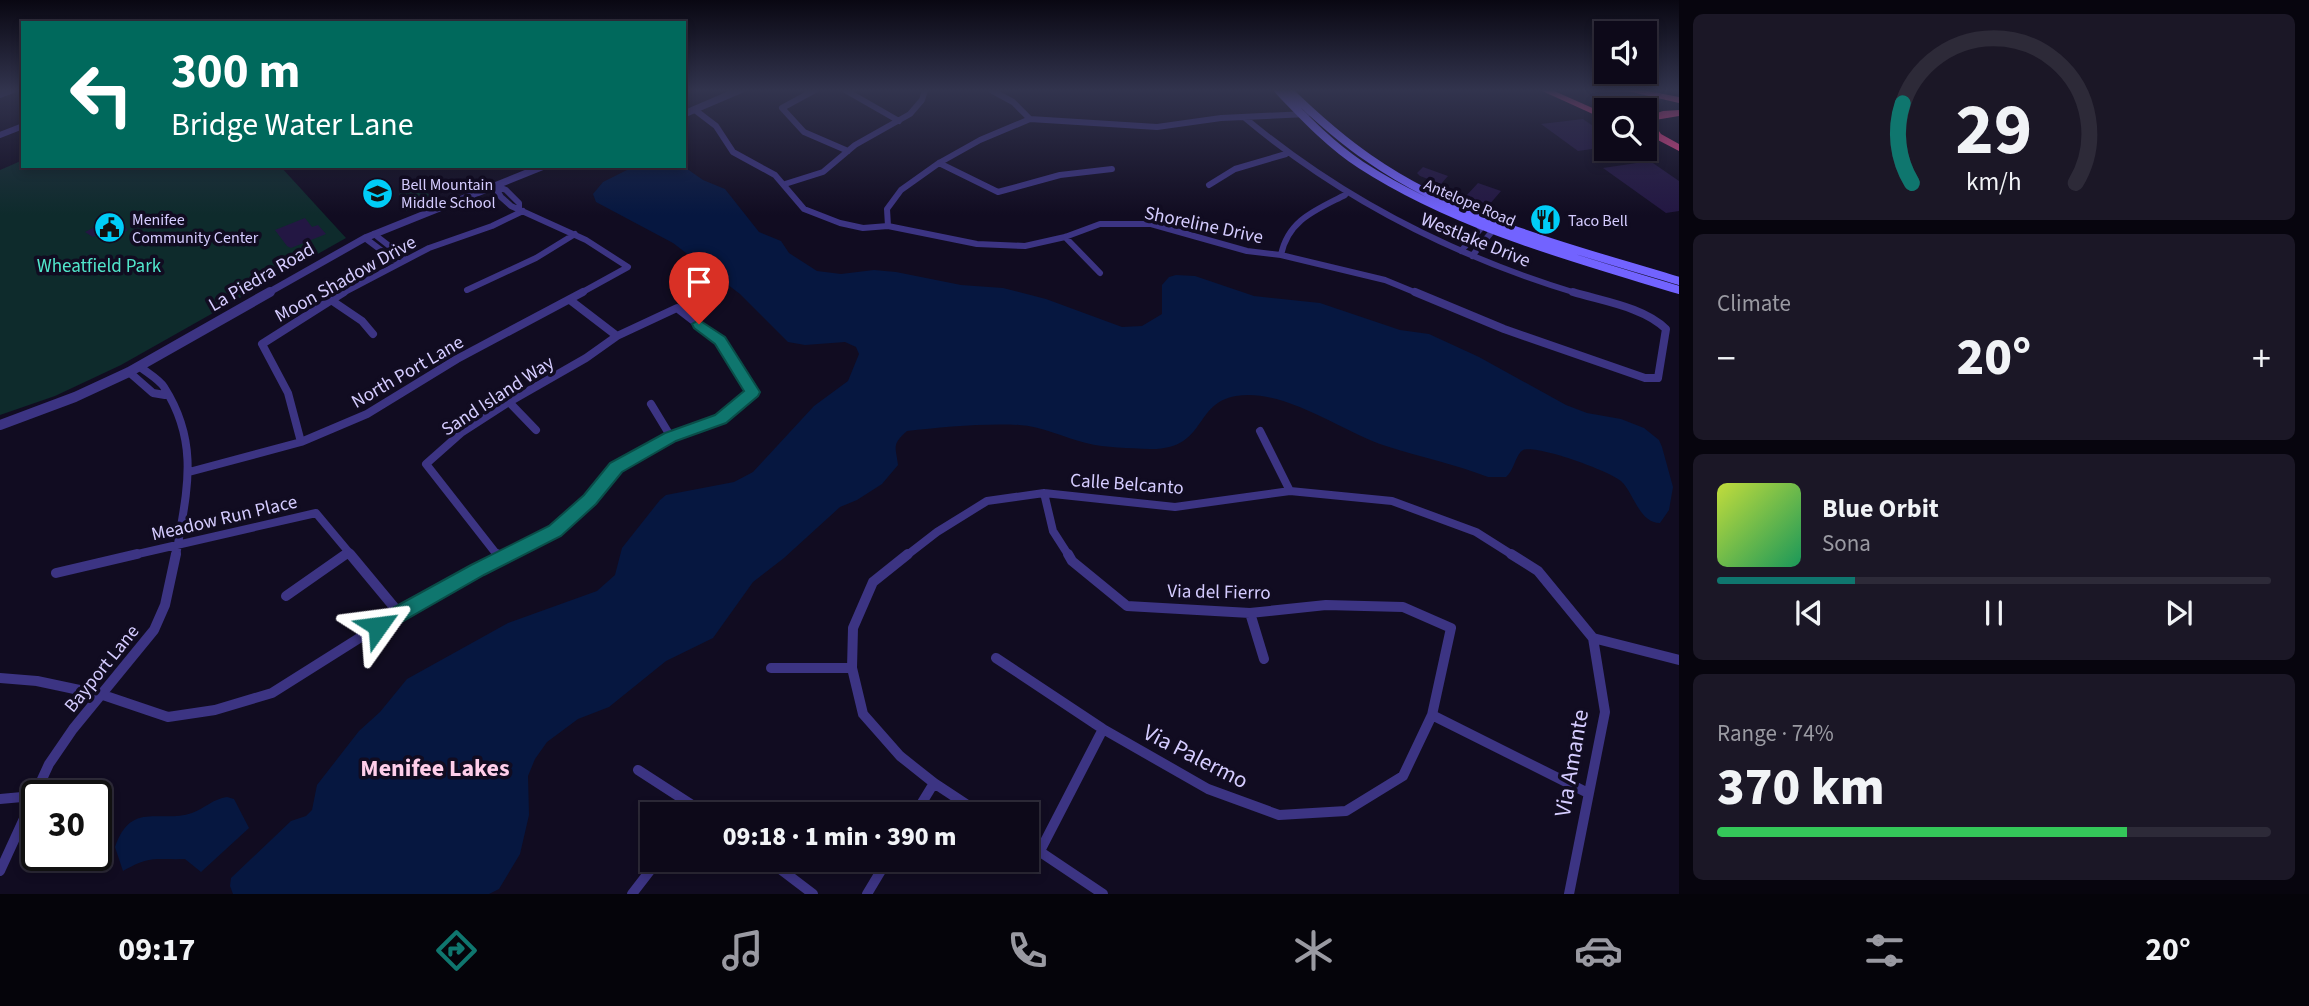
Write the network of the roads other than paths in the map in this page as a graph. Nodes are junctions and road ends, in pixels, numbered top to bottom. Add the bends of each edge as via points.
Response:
1 (720, 132) edge
2 (806, 132) edge
3 (881, 132) edge
4 (999, 132) edge
5 (1261, 132) edge
6 (1320, 132) edge
7 (1331, 132) edge
8 (1654, 132) edge
9 (1657, 144) edge
10 (1679, 148) edge
11 (848, 151) junction
12 (1286, 154) junction
13 (1679, 156) edge
14 (939, 163) junction
15 (539, 168) edge
16 (1112, 169) dead end
17 (785, 184) junction
18 (1209, 185) dead end
19 (494, 186) junction
20 (1413, 193) junction
21 (1345, 195) junction
22 (521, 209) junction
23 (1484, 225) junction
24 (888, 226) junction
25 (1496, 226) junction
26 (575, 234) junction
27 (370, 236) junction
28 (1065, 237) junction
29 (1567, 246) junction
30 (1461, 251) junction
31 (1281, 255) junction
32 (1472, 256) junction
33 (407, 259) junction
34 (398, 263) junction
35 (1100, 273) dead end
36 (1679, 281) edge
37 (467, 290) dead end
38 (1679, 290) edge
39 (331, 300) junction
40 (570, 300) junction
41 (373, 334) dead end
42 (617, 336) junction
43 (139, 366) junction
44 (129, 372) junction
45 (1652, 379) joint
46 (165, 395) junction
47 (509, 401) junction
48 (651, 404) dead end
49 (0, 425) edge
50 (537, 429) dead end
51 (1260, 431) dead end
52 (670, 437) junction
53 (301, 442) junction
54 (189, 472) junction
55 (1290, 491) junction
56 (1044, 493) junction
57 (176, 546) junction
58 (349, 552) junction
59 (500, 558) junction
60 (56, 573) dead end
61 (286, 596) dead end
62 (399, 612) junction
63 (1250, 613) junction
64 (1451, 628) joint
65 (1593, 638) junction
66 (996, 658) dead end
67 (1264, 659) dead end
68 (1679, 660) edge
69 (771, 668) dead end
70 (852, 668) junction
71 (0, 678) edge
72 (103, 695) junction
73 (1432, 715) junction
74 (1102, 729) junction
75 (638, 770) dead end
76 (41, 780) edge
77 (934, 783) junction
78 (1588, 793) junction
79 (21, 797) edge
80 (0, 799) edge
81 (685, 802) edge
82 (922, 802) edge
83 (963, 802) edge
84 (21, 823) edge
85 (1040, 851) joint
86 (0, 871) edge
87 (649, 872) edge
88 (784, 872) edge
89 (880, 872) edge
90 (632, 894) edge
91 (813, 894) edge
92 (867, 894) edge
93 (1103, 894) edge
94 (1569, 894) edge

1 - 17 street, Shoreline Drive via 733,152
2 - 11 street
3 - 11 street
4 - 14 street
5 - 12 street, Westlake Drive
6 - 20 main road, Antelope Road via 1349,155
7 - 25 main road, Antelope Road via 1387,171
8 - 10 highway
9 - 13 highway
11 - 17 street via 823,172
12 - 18 street via 1240,167
12 - 21 street, Westlake Drive
14 - 16 street via 998,192 1060,175
14 - 24 street via 901,190 887,209
15 - 19 street, La Piedra Road
17 - 24 street, Shoreline Drive via 804,209 820,216 863,228
19 - 22 street via 511,206
19 - 27 street, La Piedra Road
20 - 23 main road, Antelope Road
20 - 25 main road
21 - 30 street, Westlake Drive
21 - 31 street via 1290,225
22 - 26 street
22 - 33 street, Moon Shadow Drive via 492,226
23 - 25 main road, Antelope Road
23 - 29 main road
23 - 30 street
24 - 28 street, Shoreline Drive via 977,244 1025,246
25 - 29 main road, Antelope Road
25 - 32 street
25 - 38 main road, Antelope Road
26 - 37 street
26 - 40 street, North Port Lane via 628,267
27 - 33 street
27 - 34 street
27 - 43 street, La Piedra Road
28 - 31 street, Shoreline Drive via 1100,225 1151,224 1247,251
28 - 35 street
29 - 36 main road, Antelope Road
30 - 32 street, Westlake Drive
31 - 45 street, Shoreline Drive via 1385,280 1504,328
32 - 45 street, Westlake Drive via 1659,322 1665,329 1658,378
33 - 34 street, Moon Shadow Drive
34 - 39 street, Moon Shadow Drive
39 - 41 street
39 - 53 street, Moon Shadow Drive via 262,344 288,393
40 - 42 street
40 - 53 street, North Port Lane via 457,359 368,414
42 - 47 street, Sand Island Way
42 - 52 street, Sand Island Way via 677,308 720,341 753,392 720,419
43 - 44 street, La Piedra Road
43 - 46 street, Bayport Lane via 164,387
44 - 46 street, Bayport Lane via 153,393
44 - 49 street, La Piedra Road
46 - 54 street, Bayport Lane via 185,431
47 - 50 street
47 - 59 street, Sand Island Way via 461,433 426,464
48 - 52 street
51 - 55 street
52 - 59 street via 616,467 590,500 555,531
53 - 54 street, North Port Lane
54 - 57 street, Bayport Lane
55 - 56 street, Calle Belcanto via 1175,507
55 - 65 street, Calle Belcanto via 1392,501 1476,532 1538,571
56 - 63 street, Via del Fierro via 1054,531 1072,561 1127,606
56 - 70 street, Calle Belcanto via 987,501 937,532 873,582 853,628
57 - 58 street, Meadow Run Place via 316,513
57 - 60 street, Meadow Run Place
57 - 72 street, Bayport Lane via 165,606 154,630
58 - 61 street
58 - 62 street, Meadow Run Place
59 - 62 street
62 - 72 street via 272,693 215,710 168,718
63 - 64 street, Via del Fierro via 1326,605 1403,607
63 - 67 street
64 - 73 street, Via Palermo
65 - 68 street
65 - 78 street, Via Amante via 1605,712
66 - 74 street, Via Palermo
69 - 70 street
70 - 77 street, Calle Belcanto via 863,714 900,756
71 - 72 street
72 - 76 street, Bayport Lane via 73,729
73 - 74 street, Via Palermo via 1403,776 1346,811 1279,815 1208,789
73 - 78 street
74 - 85 street
75 - 81 street
77 - 82 street
77 - 83 street
78 - 94 street, Via Amante
79 - 80 street
84 - 86 street, Bayport Lane
85 - 93 street
87 - 90 street
88 - 91 street
89 - 92 street

